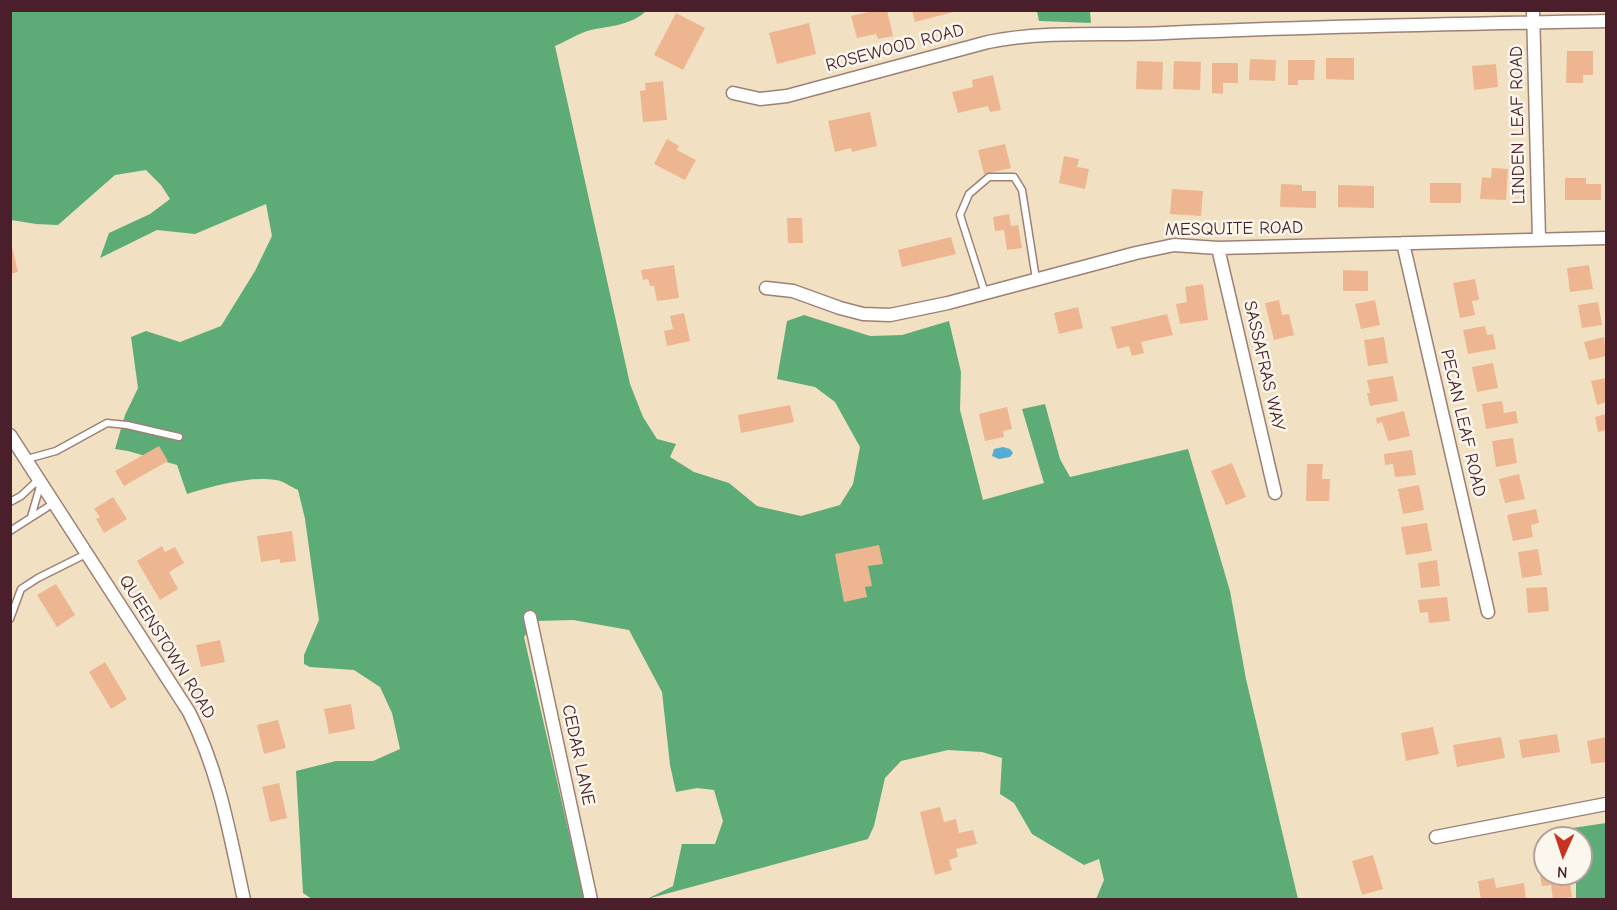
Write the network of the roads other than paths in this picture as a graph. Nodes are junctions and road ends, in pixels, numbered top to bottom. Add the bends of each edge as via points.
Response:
1 (1533, 16) edge
2 (1606, 21) edge
3 (733, 93) dead end
4 (1606, 238) edge
5 (1539, 239) junction
6 (1403, 243) junction
7 (1218, 248) junction
8 (1036, 279) junction
9 (766, 288) dead end
10 (985, 293) junction
11 (10, 435) edge
12 (179, 437) dead end
13 (26, 459) junction
14 (40, 481) junction
15 (1275, 493) dead end
16 (10, 502) edge
17 (54, 503) junction
18 (31, 518) junction
19 (10, 531) edge
20 (86, 553) junction
21 (1488, 612) dead end
22 (530, 617) dead end
23 (10, 619) edge
24 (1606, 804) edge
25 (1436, 837) dead end
26 (244, 900) edge
27 (591, 900) edge

1 - 2 street, ROSEWOOD ROAD
1 - 3 street, ROSEWOOD ROAD via 1127,35 1044,34 988,42 787,96 760,99
1 - 5 street, LINDEN LEAF ROAD
4 - 5 street, MESQUITE ROAD
5 - 6 street, MESQUITE ROAD
6 - 7 street, MESQUITE ROAD
6 - 21 street, PECAN LEAF ROAD
7 - 8 street, MESQUITE ROAD via 1174,245
7 - 15 street, SASSAFRAS WAY
8 - 10 street, MESQUITE ROAD
8 - 10 lane via 1022,190 1014,177 989,177 969,194 960,215
9 - 10 street, MESQUITE ROAD via 793,291 863,314 890,315
11 - 13 street, QUEENSTOWN ROAD
12 - 13 lane via 107,423 56,451
13 - 14 street, QUEENSTOWN ROAD
14 - 16 lane
14 - 17 street, QUEENSTOWN ROAD
14 - 18 lane
17 - 18 lane
17 - 20 street, QUEENSTOWN ROAD
18 - 19 lane
20 - 23 lane via 21,590
20 - 26 street, QUEENSTOWN ROAD via 202,737 220,791
22 - 27 street, CEDAR LANE
24 - 25 street

